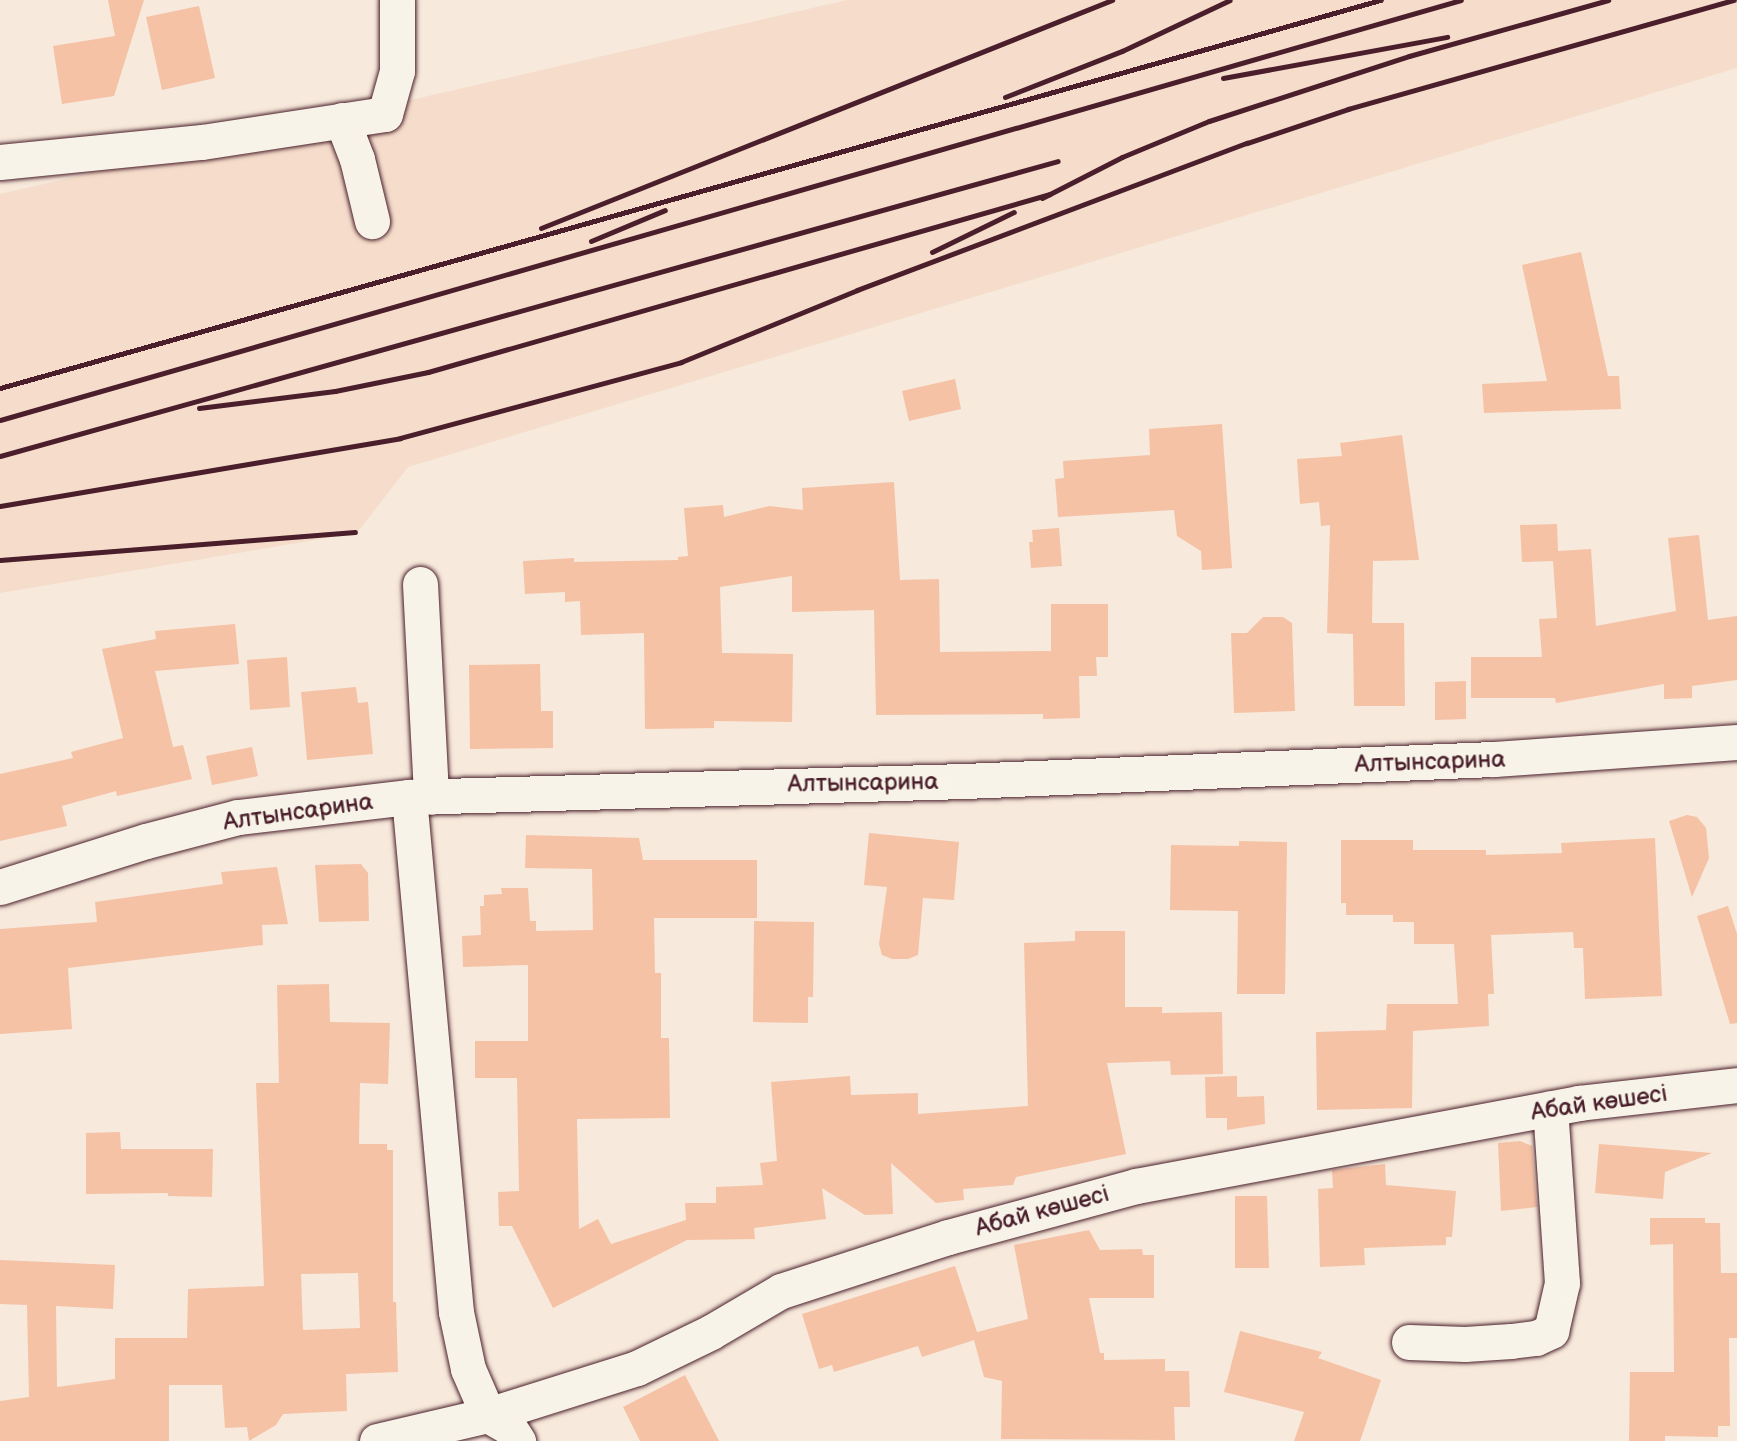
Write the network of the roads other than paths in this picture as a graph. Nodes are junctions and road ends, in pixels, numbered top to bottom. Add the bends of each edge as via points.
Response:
1 (397, 0) edge
2 (342, 120) junction
3 (0, 162) edge
4 (372, 221) dead end
5 (420, 584) dead end
6 (1737, 742) edge
7 (420, 797) junction
8 (0, 887) edge
9 (1737, 1085) edge
10 (1550, 1108) junction
11 (1409, 1342) dead end
12 (488, 1415) junction
13 (377, 1441) edge
14 (518, 1441) edge

1 - 2 street via 397,71 385,114
2 - 3 street via 202,142
2 - 4 street
5 - 7 street
6 - 7 street, Алтынсарина via 1494,759
7 - 8 street, Алтынсарина via 238,817
7 - 12 street via 456,1312 468,1369
9 - 10 street, Абай көшесі
10 - 11 street via 1562,1283 1551,1331 1536,1338 1465,1345
10 - 12 street, Абай көшесі via 1136,1186 948,1237 782,1291 637,1367
12 - 13 street, Абай көшесі
12 - 14 street via 509,1427

